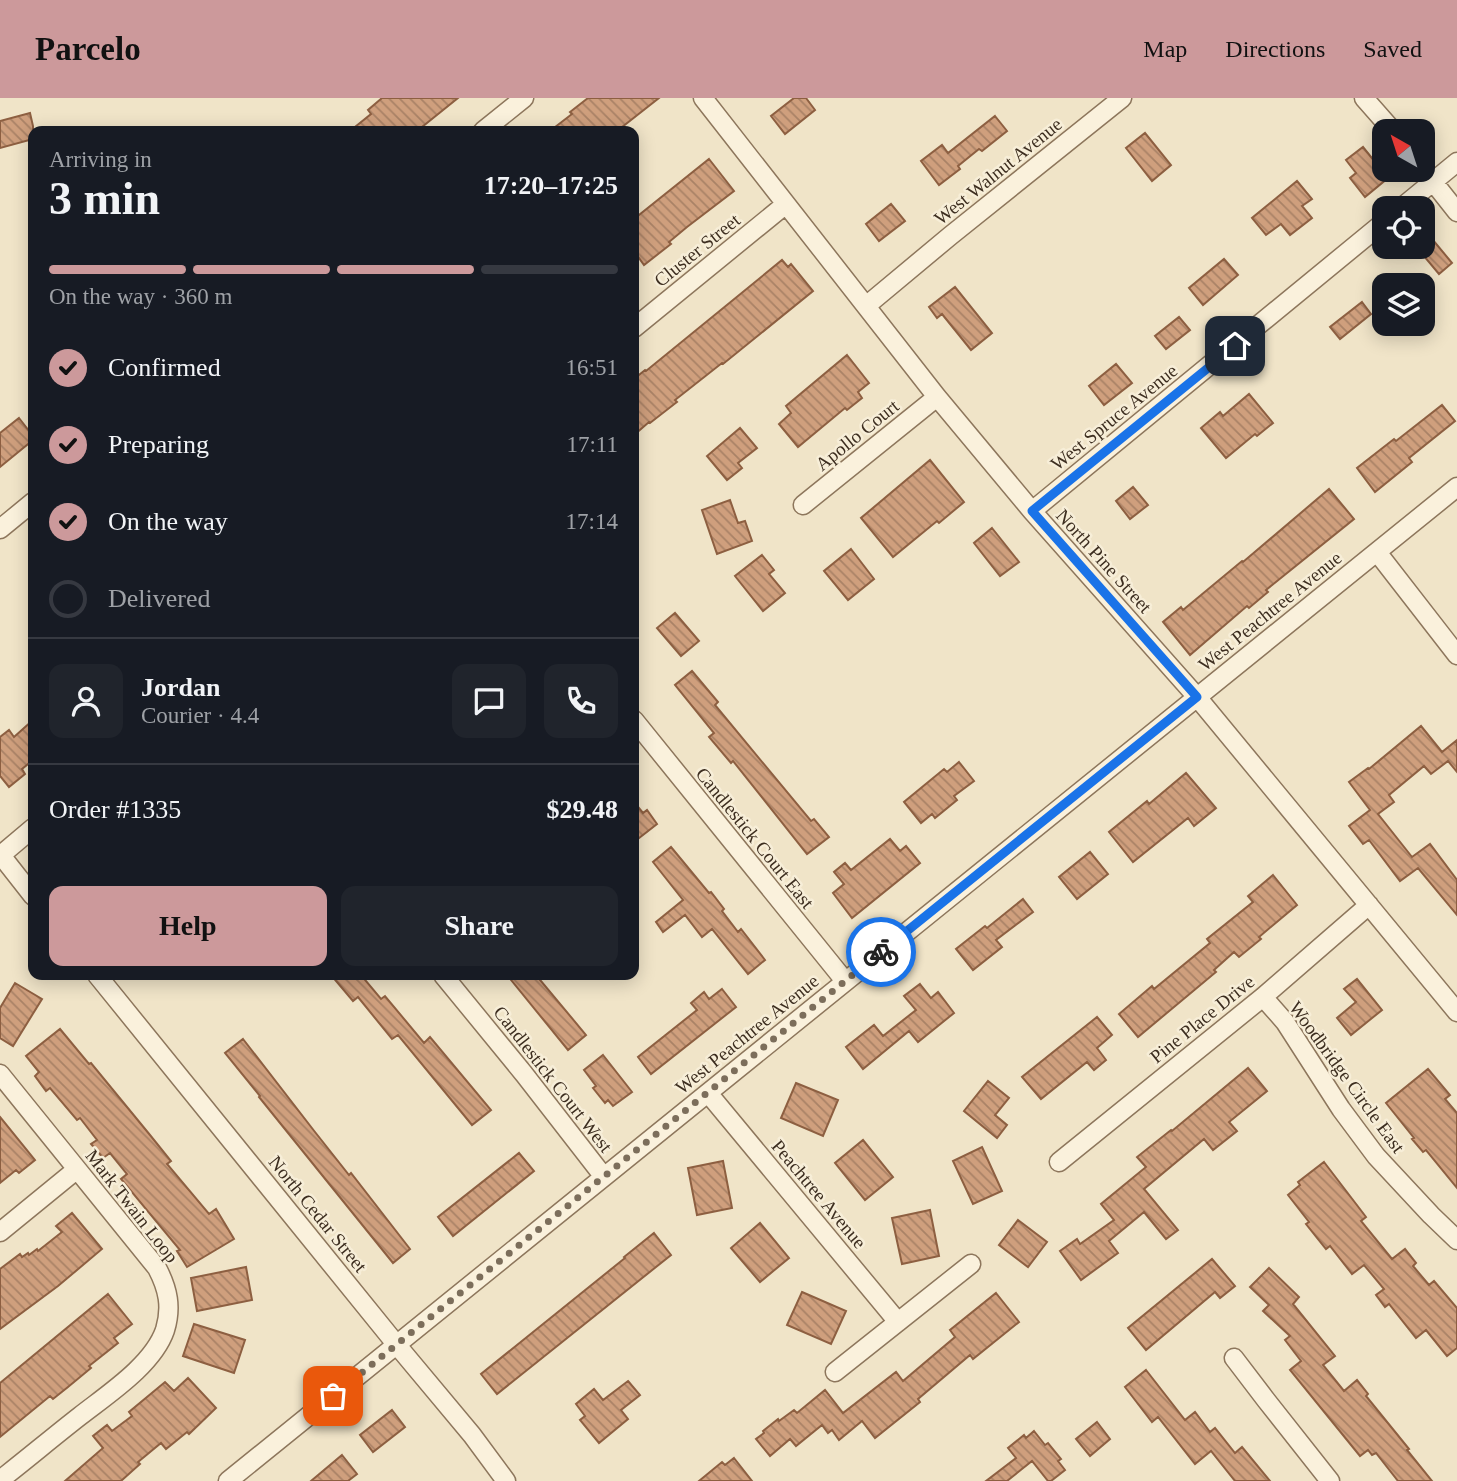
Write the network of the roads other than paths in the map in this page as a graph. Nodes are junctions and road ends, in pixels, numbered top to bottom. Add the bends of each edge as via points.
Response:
1 (524, 98) edge
2 (1122, 98) edge
3 (1364, 98) edge
4 (711, 101) edge
5 (1382, 119) edge
6 (489, 126) edge
7 (1457, 162) edge
8 (1435, 173) edge
9 (1423, 182) edge
10 (1433, 182) edge
11 (1411, 196) edge
12 (786, 204) junction
13 (1457, 212) edge
14 (1372, 232) edge
15 (866, 306) junction
16 (639, 324) edge
17 (937, 397) junction
18 (1457, 487) edge
19 (803, 505) dead end
20 (28, 506) edge
21 (1032, 511) junction
22 (0, 529) edge
23 (1377, 552) junction
24 (1457, 654) edge
25 (1197, 697) junction
26 (639, 726) edge
27 (28, 832) edge
28 (0, 855) edge
29 (28, 890) edge
30 (1369, 905) junction
31 (101, 980) edge
32 (447, 980) edge
33 (845, 981) junction
34 (1262, 997) junction
35 (1457, 1012) edge
36 (0, 1074) edge
37 (708, 1093) junction
38 (1059, 1162) dead end
39 (76, 1170) junction
40 (604, 1177) junction
41 (0, 1233) edge
42 (1457, 1240) edge
43 (971, 1264) dead end
44 (898, 1322) junction
45 (397, 1345) junction
46 (1234, 1358) dead end
47 (835, 1371) dead end
48 (0, 1480) edge
49 (228, 1481) edge
50 (506, 1481) edge
51 (1330, 1481) edge

1 - 6 street
2 - 15 street, West Walnut Avenue
3 - 5 street
4 - 12 street, North Pine Street
7 - 8 street
9 - 11 street
10 - 13 street
12 - 15 street, North Pine Street
12 - 16 street, Cluster Street
14 - 21 street, West Spruce Avenue
15 - 17 street, North Pine Street
17 - 19 street, Apollo Court
17 - 21 street, North Pine Street
18 - 23 street, West Peachtree Avenue
20 - 22 street
21 - 25 street, North Pine Street
23 - 24 street
23 - 25 street, West Peachtree Avenue
25 - 30 street, North Pine Street
25 - 33 street, West Peachtree Avenue
26 - 33 street, Candlestick Court East
27 - 28 street
28 - 29 street
30 - 34 street, Pine Place Drive
30 - 35 street, North Pine Street
31 - 45 street, North Cedar Street
32 - 40 street, Candlestick Court West
33 - 37 street, West Peachtree Avenue
34 - 38 street, Pine Place Drive
34 - 42 street, Woodbridge Circle East via 1376,1156
36 - 39 street, Mark Twain Loop
37 - 40 street, West Peachtree Avenue
37 - 44 street, Peachtree Avenue
39 - 41 street
39 - 48 street, Mark Twain Loop via 157,1268 170,1306 165,1331 150,1356 125,1380
40 - 45 street, West Peachtree Avenue
43 - 44 street
44 - 47 street
45 - 49 street, West Peachtree Avenue
45 - 50 street, North Cedar Street
46 - 51 street

